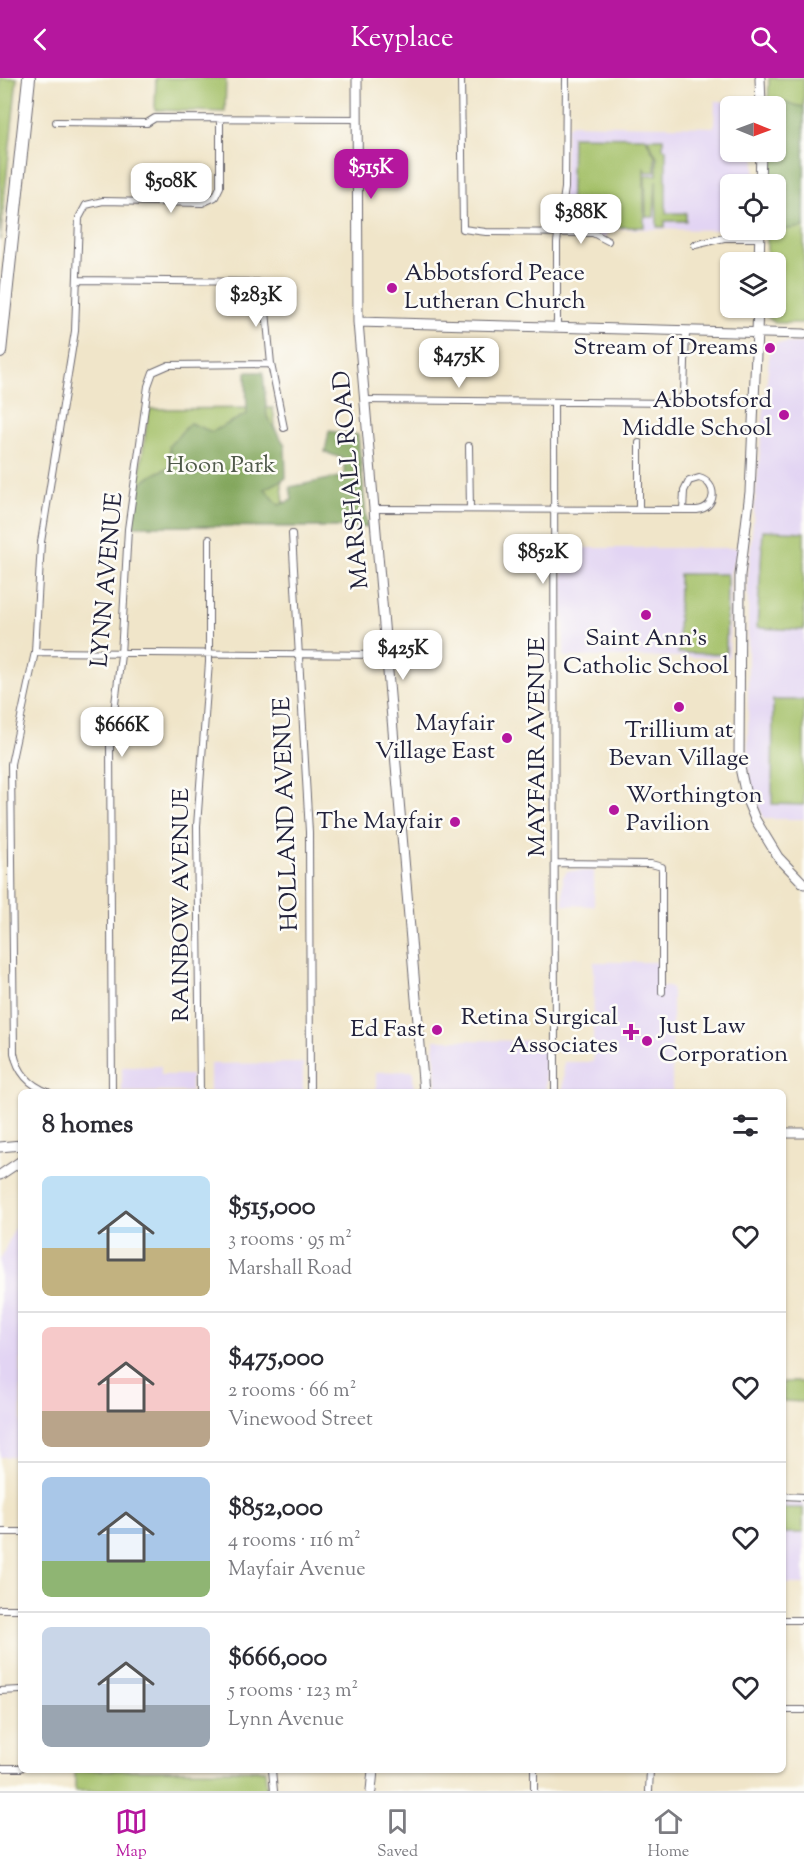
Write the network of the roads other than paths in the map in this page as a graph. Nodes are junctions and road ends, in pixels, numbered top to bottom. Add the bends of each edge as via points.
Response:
1 (28, 78) edge
2 (357, 78) edge
3 (461, 78) edge
4 (566, 78) edge
5 (760, 78) edge
6 (761, 96) edge
7 (220, 119) junction
8 (358, 119) junction
9 (56, 122) dead end
10 (558, 232) junction
11 (720, 239) edge
12 (608, 241) dead end
13 (695, 245) dead end
14 (77, 280) junction
15 (758, 318) edge
16 (358, 322) junction
17 (557, 326) junction
18 (686, 331) junction
19 (758, 333) junction
20 (804, 334) edge
21 (0, 352) edge
22 (272, 364) junction
23 (364, 400) junction
24 (554, 402) junction
25 (284, 428) dead end
26 (639, 443) dead end
27 (470, 446) dead end
28 (374, 509) junction
29 (470, 509) junction
30 (555, 509) junction
31 (639, 510) junction
32 (683, 510) junction
33 (292, 534) dead end
34 (209, 539) dead end
35 (35, 652) junction
36 (121, 655) junction
37 (209, 655) junction
38 (298, 655) junction
39 (387, 655) junction
40 (556, 863) junction
41 (804, 884) edge
42 (662, 992) dead end
43 (43, 1089) edge
44 (112, 1089) edge
45 (200, 1089) edge
46 (310, 1089) edge
47 (424, 1089) edge
48 (555, 1089) edge
49 (786, 1133) edge
50 (804, 1133) edge
51 (18, 1145) edge
52 (0, 1147) edge
53 (18, 1163) edge
54 (0, 1175) edge
55 (786, 1496) edge
56 (804, 1497) edge
57 (0, 1532) edge
58 (18, 1532) edge
59 (0, 1609) edge
60 (18, 1609) edge
61 (786, 1620) edge
62 (804, 1620) edge
63 (18, 1690) edge
64 (0, 1691) edge
65 (786, 1710) edge
66 (804, 1710) edge
67 (0, 1768) edge
68 (18, 1768) edge
69 (272, 1773) edge
70 (373, 1773) edge
71 (534, 1773) edge
72 (650, 1773) edge
73 (274, 1791) edge
74 (372, 1791) edge
75 (534, 1791) edge
76 (650, 1791) edge

1 - 21 highway
2 - 8 main road, MARSHALL ROAD
3 - 10 street via 463,229
4 - 10 street via 565,188
5 - 6 main road
7 - 8 street
7 - 9 street
7 - 14 street via 220,187 215,197 202,203 104,201 86,205 79,218
8 - 16 main road, MARSHALL ROAD
10 - 12 street via 593,233
10 - 17 street
11 - 13 street
14 - 22 street via 251,282 262,286
14 - 35 street via 75,331 41,542
15 - 19 main road
16 - 17 main road
16 - 23 main road, MARSHALL ROAD
17 - 18 main road
18 - 19 main road
18 - 24 street via 684,394 678,403
19 - 20 main road
19 - 41 main road via 750,492 740,575 739,763 747,800 759,827 778,857
22 - 25 street
22 - 36 street, LYNN AVENUE via 169,365 153,372 128,529
23 - 24 street
23 - 28 main road, MARSHALL ROAD
24 - 30 street, MAYFAIR AVENUE
26 - 31 street
27 - 29 street
28 - 29 street
28 - 39 main road, MARSHALL ROAD
29 - 30 street
30 - 31 street
30 - 40 street, MAYFAIR AVENUE
31 - 32 street
32 - 32 street via 702,510 709,505 713,490 708,482 699,478 689,481 683,495
33 - 38 street, HOLLAND AVENUE
34 - 37 street, RAINBOW AVENUE
35 - 36 street
35 - 43 street via 11,764 14,1053 16,1064 28,1081
36 - 37 street
36 - 44 street, LYNN AVENUE via 110,745
37 - 38 street
37 - 45 street, RAINBOW AVENUE via 197,826
38 - 39 street
38 - 46 street, HOLLAND AVENUE via 309,832
39 - 47 main road, MARSHALL ROAD
40 - 42 street via 662,867
40 - 48 street, MAYFAIR AVENUE
49 - 50 main road
51 - 52 main road
53 - 54 main road
55 - 56 street
57 - 58 street
59 - 60 street
61 - 62 street
63 - 64 street
65 - 66 street
67 - 68 street
69 - 73 street
70 - 74 main road
71 - 75 street
72 - 76 street

